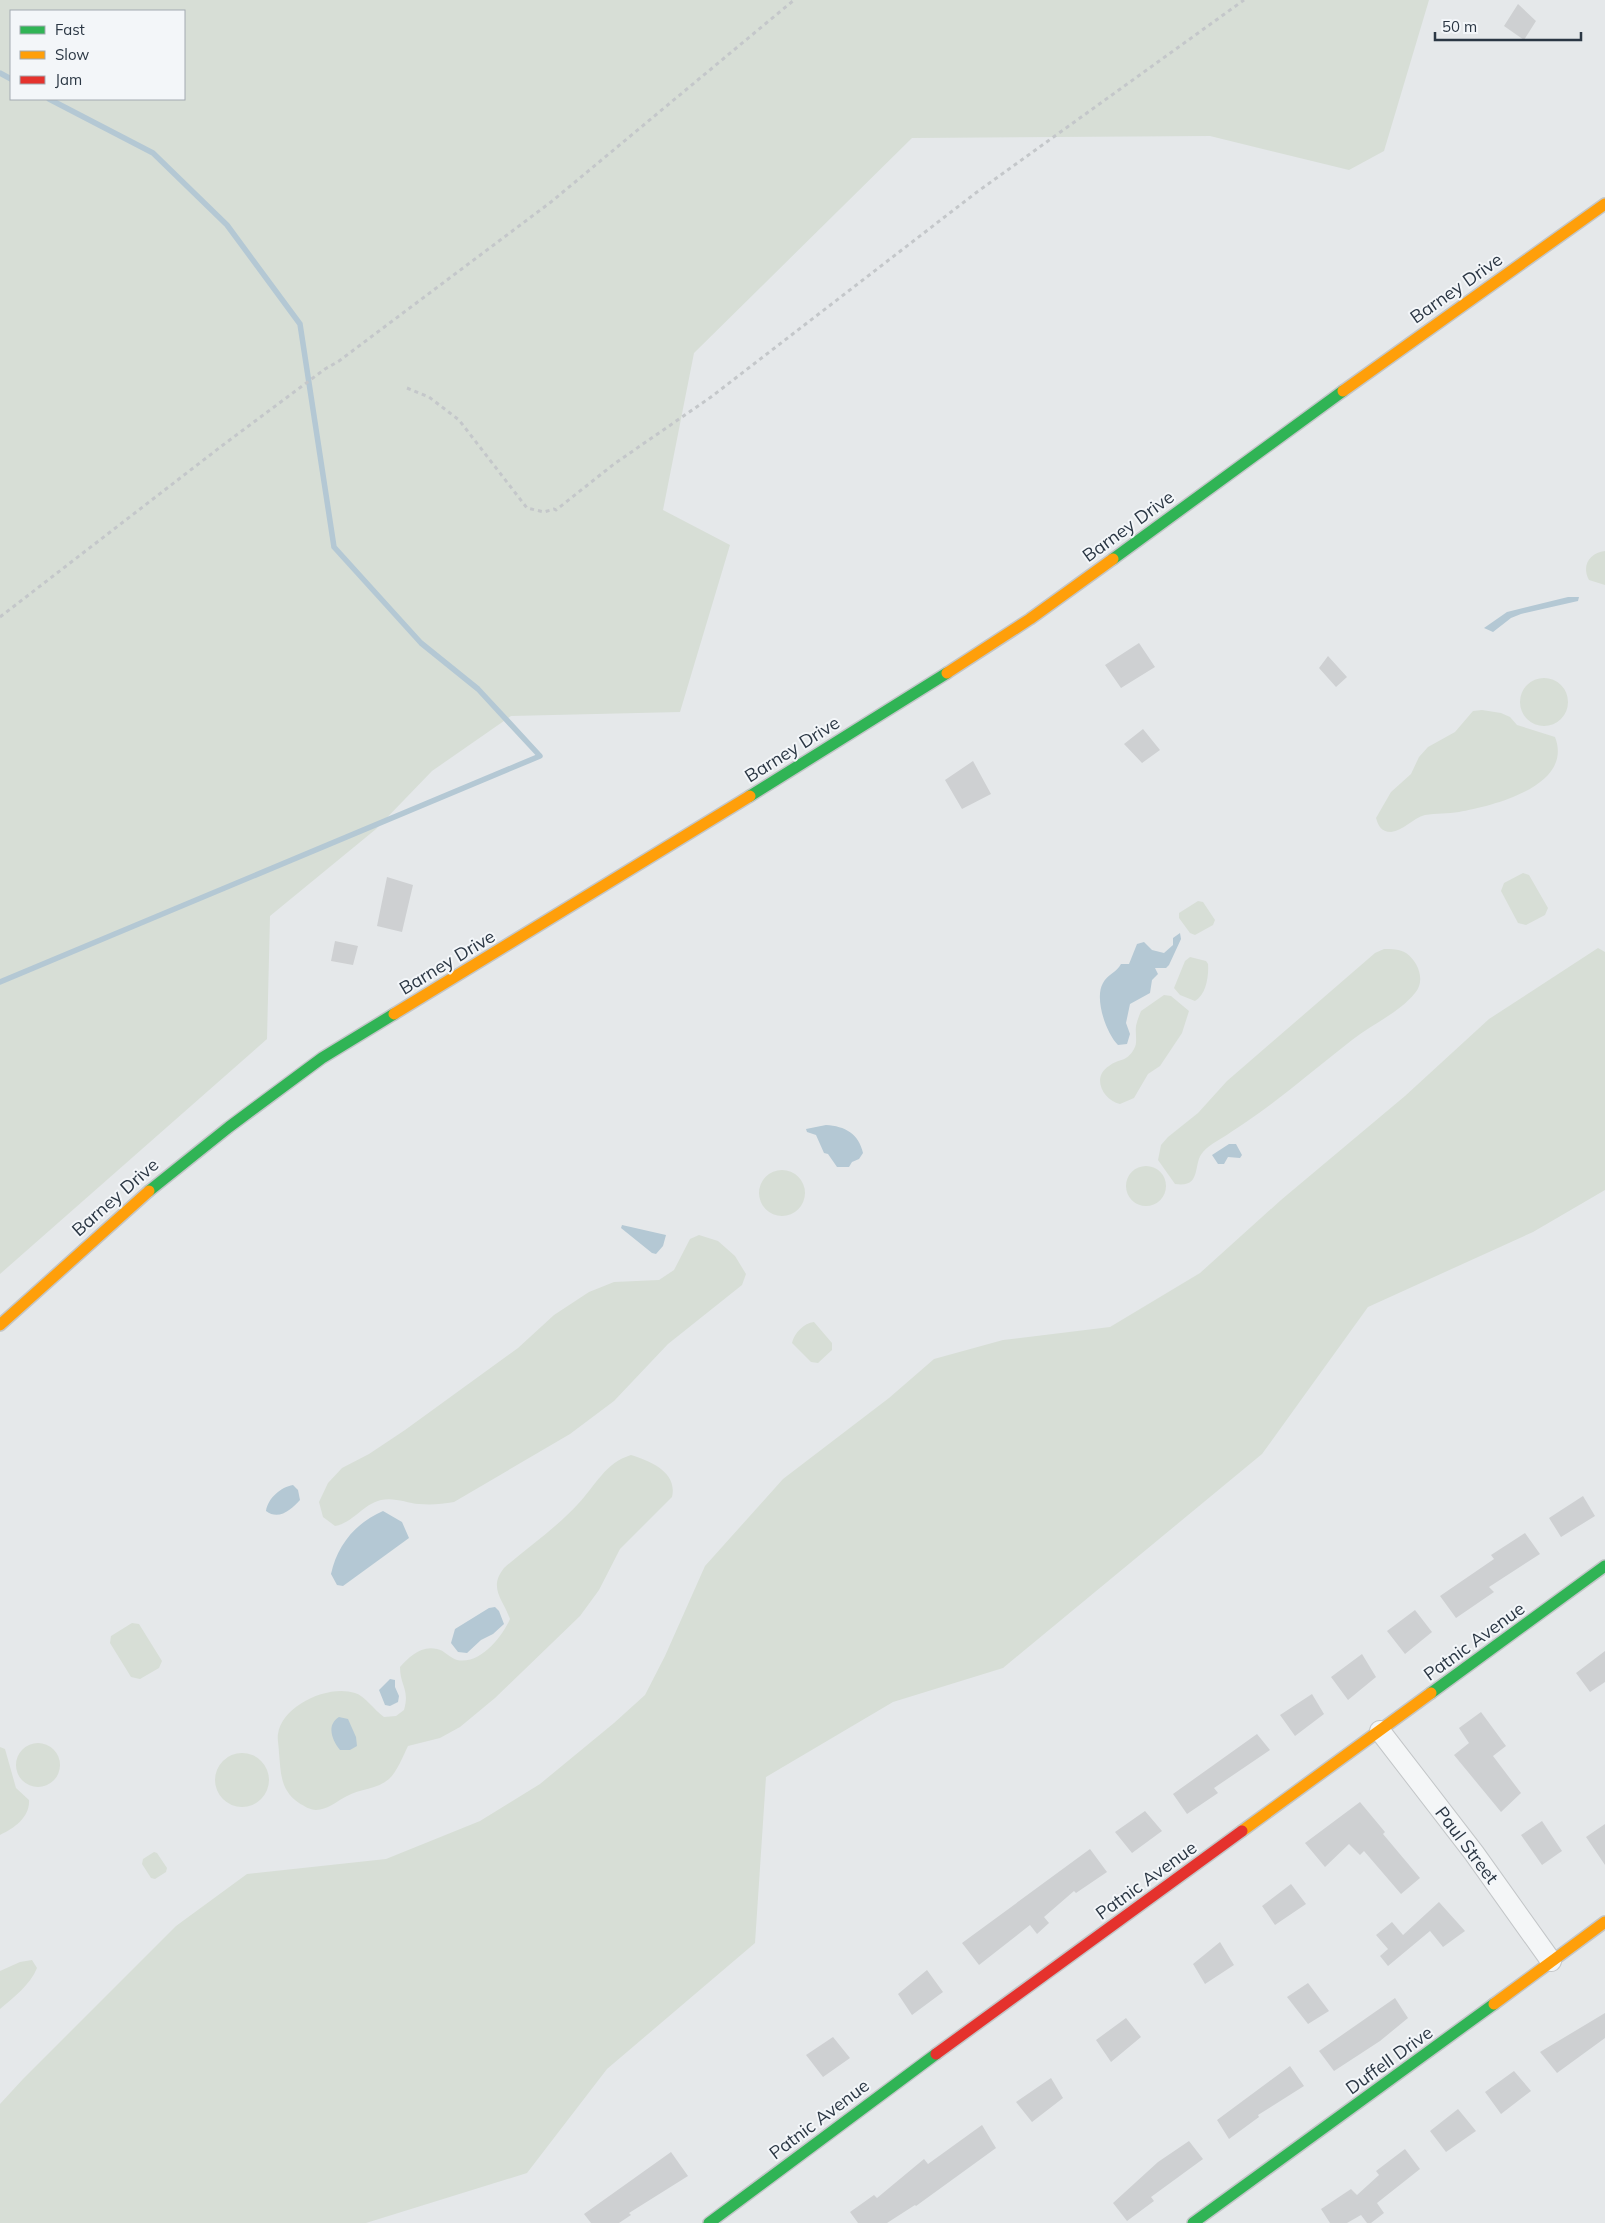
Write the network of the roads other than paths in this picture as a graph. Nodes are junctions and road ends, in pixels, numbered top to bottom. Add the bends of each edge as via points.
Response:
1 (1605, 204) edge
2 (0, 1324) edge
3 (1605, 1566) edge
4 (1380, 1731) junction
5 (1605, 1922) edge
6 (1551, 1961) junction
7 (709, 2223) edge
8 (1193, 2223) edge

1 - 2 street, Barney Drive via 1030,620 895,707 322,1058 138,1200
3 - 4 street, Patnic Avenue
4 - 6 street, Paul Street via 1474,1853
4 - 7 street, Patnic Avenue
5 - 6 street, Duffell Drive
6 - 8 street, Duffell Drive

